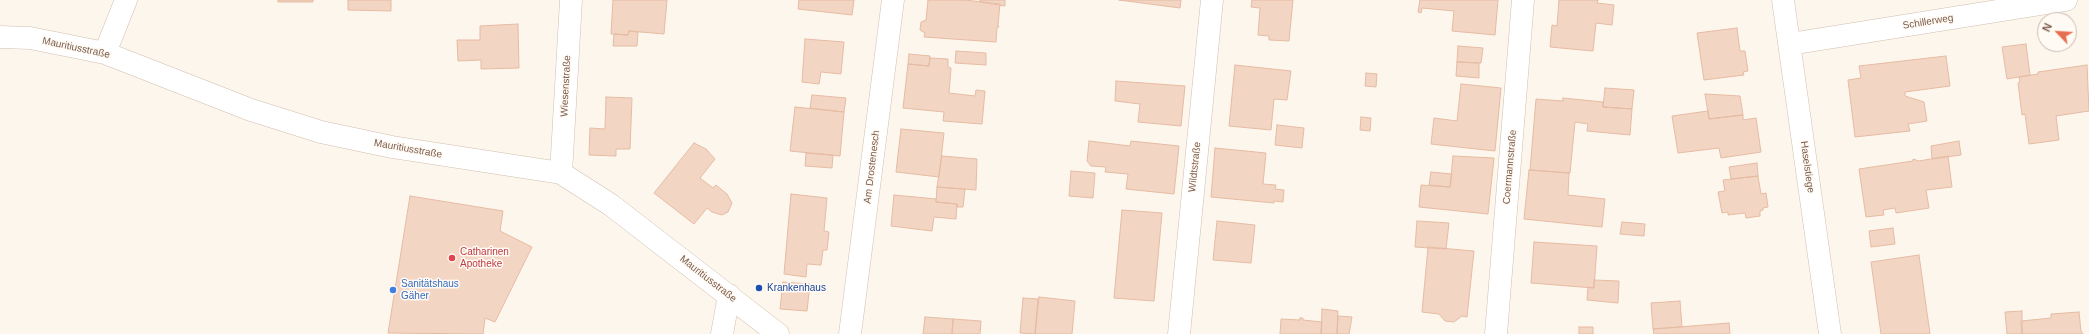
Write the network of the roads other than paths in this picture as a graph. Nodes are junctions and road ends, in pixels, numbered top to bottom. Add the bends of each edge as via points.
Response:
1 (126, 0) edge
2 (571, 0) edge
3 (893, 0) edge
4 (1212, 0) edge
5 (1524, 0) edge
6 (1783, 0) edge
7 (2066, 0) edge
8 (0, 37) edge
9 (1790, 44) junction
10 (105, 53) junction
11 (561, 173) junction
12 (729, 295) junction
13 (722, 334) edge
14 (778, 334) edge
15 (850, 334) edge
16 (1178, 334) edge
17 (1496, 334) edge
18 (1830, 334) edge

1 - 10 street
2 - 11 street, Wiesenstraße
3 - 15 street, Am Drostenesch
4 - 16 street, Wildtstraße
5 - 17 street, Coermannstraße
6 - 9 street, Haselstiege
7 - 9 street, Schillerweg
8 - 10 street, Mauritiusstraße via 30,38
9 - 18 street, Haselstiege
10 - 11 street, Mauritiusstraße via 251,110 321,132 392,147
11 - 12 street, Mauritiusstraße via 611,205
12 - 13 street
12 - 14 street, Mauritiusstraße

